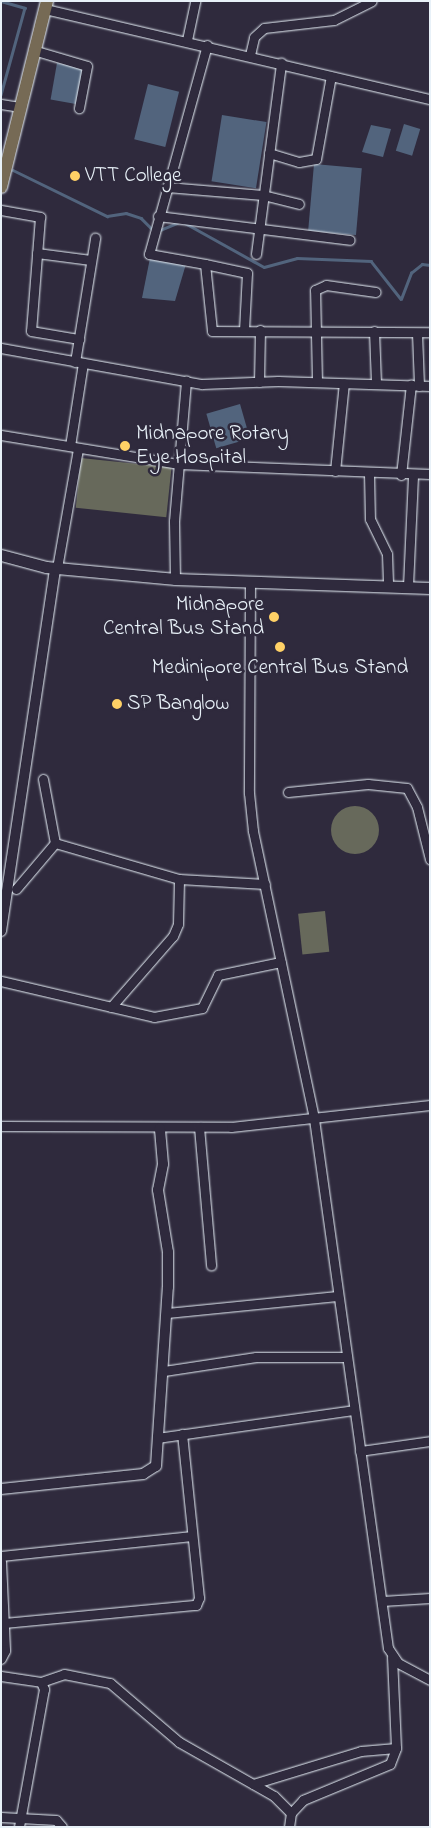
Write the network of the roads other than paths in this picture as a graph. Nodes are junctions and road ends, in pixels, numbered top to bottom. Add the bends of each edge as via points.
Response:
1 (195, 1) edge
2 (372, 1) edge
3 (46, 5) edge
4 (187, 40) junction
5 (207, 44) junction
6 (34, 50) junction
7 (250, 55) junction
8 (281, 63) junction
9 (331, 76) junction
10 (430, 99) edge
11 (1, 104) edge
12 (22, 107) junction
13 (79, 108) dead end
14 (269, 153) junction
15 (2, 185) edge
16 (167, 187) junction
17 (263, 195) junction
18 (299, 204) dead end
19 (1, 210) edge
20 (158, 216) junction
21 (258, 228) junction
22 (94, 238) dead end
23 (350, 240) dead end
24 (37, 253) junction
25 (256, 254) dead end
26 (91, 260) junction
27 (205, 264) junction
28 (376, 292) dead end
29 (316, 329) junction
30 (260, 330) junction
31 (244, 331) junction
32 (374, 331) junction
33 (430, 332) edge
34 (418, 333) junction
35 (79, 339) junction
36 (1, 348) edge
37 (79, 362) junction
38 (186, 381) junction
39 (259, 382) junction
40 (316, 382) junction
41 (344, 383) junction
42 (376, 384) junction
43 (415, 386) junction
44 (430, 386) edge
45 (1, 435) edge
46 (74, 448) junction
47 (178, 464) junction
48 (335, 471) junction
49 (369, 474) junction
50 (430, 474) edge
51 (401, 476) junction
52 (413, 476) junction
53 (1, 555) edge
54 (56, 568) junction
55 (175, 579) junction
56 (250, 582) junction
57 (388, 585) junction
58 (408, 586) junction
59 (430, 588) edge
60 (43, 780) dead end
61 (288, 792) dead end
62 (56, 843) junction
63 (430, 859) edge
64 (179, 879) junction
65 (265, 884) junction
66 (16, 889) dead end
67 (1, 932) edge
68 (281, 962) junction
69 (1, 982) edge
70 (111, 1007) junction
71 (430, 1105) edge
72 (314, 1119) junction
73 (1, 1126) edge
74 (199, 1127) junction
75 (160, 1128) junction
76 (211, 1265) dead end
77 (337, 1296) junction
78 (167, 1313) junction
79 (346, 1357) junction
80 (164, 1372) junction
81 (353, 1410) junction
82 (182, 1434) junction
83 (157, 1438) junction
84 (430, 1441) edge
85 (360, 1451) junction
86 (1, 1489) edge
87 (192, 1536) junction
88 (1, 1556) edge
89 (1, 1562) edge
90 (430, 1598) edge
91 (382, 1601) junction
92 (4, 1623) junction
93 (392, 1657) junction
94 (1, 1659) edge
95 (1, 1676) edge
96 (430, 1680) edge
97 (41, 1682) junction
98 (396, 1748) junction
99 (253, 1784) junction
100 (291, 1812) junction
101 (1, 1817) edge
102 (20, 1822) edge
103 (62, 1827) edge
104 (289, 1827) edge

1 - 4 street
2 - 7 street via 334,20 264,28 254,37
3 - 4 street
3 - 6 main road
4 - 5 street
5 - 7 street
5 - 16 street
6 - 12 main road
6 - 13 street via 87,66
7 - 8 street
8 - 9 street
8 - 14 street
9 - 10 street
9 - 14 street via 316,159 299,162
11 - 12 street
12 - 15 main road
14 - 17 street
16 - 17 street
16 - 20 street
17 - 18 street
17 - 21 street
19 - 24 street via 40,217
20 - 21 street
20 - 27 street via 148,250 152,255
21 - 23 street
21 - 25 street
22 - 26 street
24 - 26 street
24 - 35 street via 31,331
26 - 35 street
27 - 31 street via 210,329
27 - 31 street via 247,273
28 - 29 street via 319,286 315,290
29 - 30 street
29 - 32 street
29 - 40 street
30 - 31 street
30 - 39 street
32 - 34 street
32 - 42 street
33 - 34 street
34 - 43 street
35 - 37 street
36 - 37 street
37 - 38 street
37 - 46 street
38 - 39 street
38 - 47 street
39 - 40 street
40 - 41 street
41 - 42 street
41 - 48 street
42 - 43 street
43 - 44 street
43 - 51 street
45 - 46 street
46 - 47 street
46 - 54 street
47 - 48 street
47 - 55 street
48 - 49 street
49 - 51 street
49 - 57 street via 370,519 387,554
50 - 52 street
51 - 52 street
52 - 58 street
53 - 54 main road
54 - 55 main road
54 - 67 street
55 - 56 main road
56 - 57 main road
56 - 65 street via 249,793
57 - 58 main road
58 - 59 main road
60 - 62 street
61 - 63 street via 368,784 407,788 417,807
62 - 64 street
62 - 66 street
64 - 65 street
64 - 70 street via 178,924 173,936
65 - 68 street
68 - 70 street via 218,975 202,1008 189,1013 154,1017
68 - 72 street
69 - 70 street
71 - 72 street
72 - 74 street
72 - 77 street
73 - 75 street
74 - 75 street
74 - 76 street
75 - 78 street via 163,1164 158,1190 168,1252
77 - 78 street
77 - 79 street
78 - 80 street
79 - 80 street via 256,1357
79 - 81 street
80 - 83 street
81 - 82 street
81 - 85 street
82 - 83 street
82 - 87 street
83 - 86 street via 156,1466 148,1472
84 - 85 street
85 - 91 street
87 - 88 street
87 - 92 street via 199,1598 191,1608
89 - 92 street
90 - 91 street
91 - 93 street
92 - 94 street
93 - 96 street
93 - 98 street
95 - 97 street
97 - 99 street via 64,1674 110,1683 179,1742
97 - 102 street via 43,1700
98 - 99 street via 361,1751
98 - 100 street via 386,1768 310,1796
99 - 100 street
100 - 104 street
101 - 102 street
102 - 103 street via 56,1820

